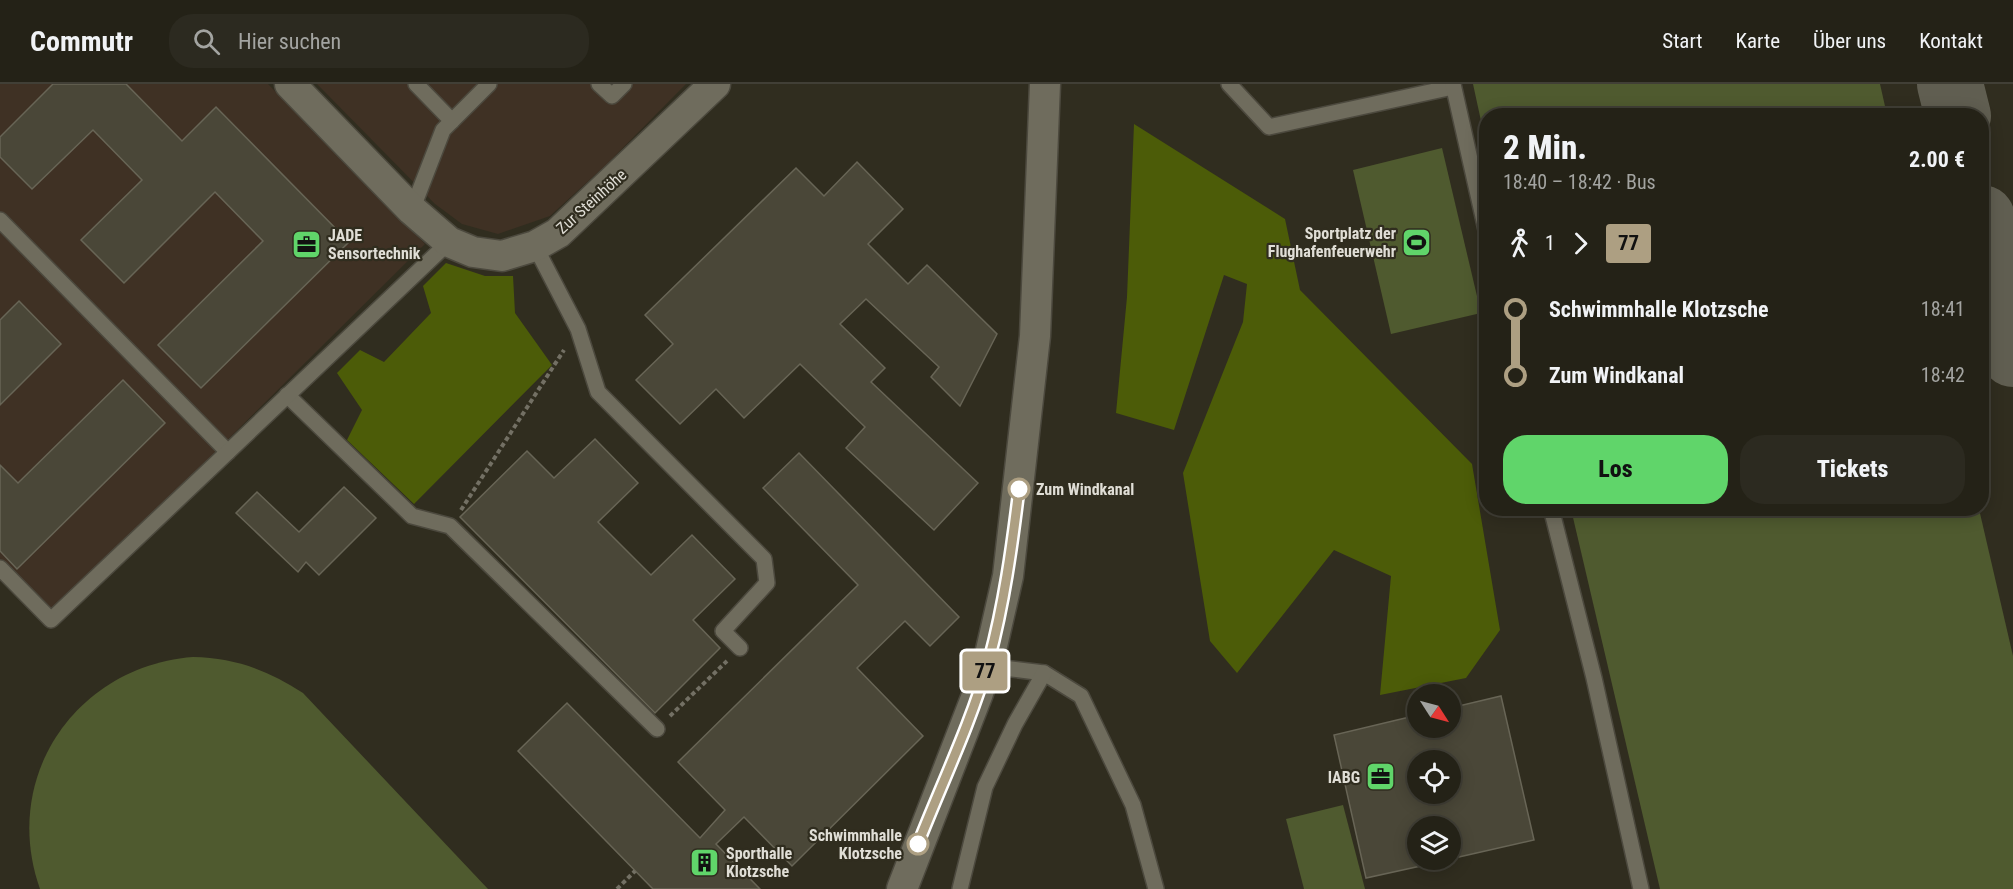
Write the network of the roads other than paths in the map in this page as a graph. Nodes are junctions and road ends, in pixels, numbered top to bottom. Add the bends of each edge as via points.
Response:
1 (290, 84) edge
2 (416, 84) edge
3 (489, 84) edge
4 (599, 84) edge
5 (624, 84) edge
6 (715, 84) edge
7 (1046, 84) edge
8 (1229, 84) edge
9 (1453, 86) edge
10 (452, 121) junction
11 (1479, 199) edge
12 (412, 210) junction
13 (0, 220) edge
14 (449, 242) junction
15 (535, 246) junction
16 (287, 395) junction
17 (228, 452) junction
18 (1553, 516) edge
19 (0, 568) edge
20 (740, 648) road end
21 (987, 666) junction
22 (1044, 673) junction
23 (657, 729) road end
24 (902, 889) edge
25 (960, 889) edge
26 (1156, 889) edge
27 (1641, 889) edge

1 - 12 street, Zur Steinhöhe
2 - 10 lane
3 - 10 lane
4 - 5 lane via 612,96
6 - 15 street, Zur Steinhöhe via 558,233
7 - 21 street via 1035,336 1008,576
8 - 9 lane via 1269,128
9 - 11 lane
10 - 12 lane via 442,130
12 - 14 street, Zur Steinhöhe
13 - 17 lane
14 - 15 street, Zur Steinhöhe via 472,252 502,256
14 - 16 lane
15 - 20 lane via 578,329 598,392 764,559 767,583 723,631
16 - 17 lane
16 - 23 lane via 412,516 450,526
17 - 19 lane via 51,620
18 - 27 lane
21 - 22 lane
21 - 24 street
22 - 25 lane via 985,787
22 - 26 lane via 1081,696 1133,805

